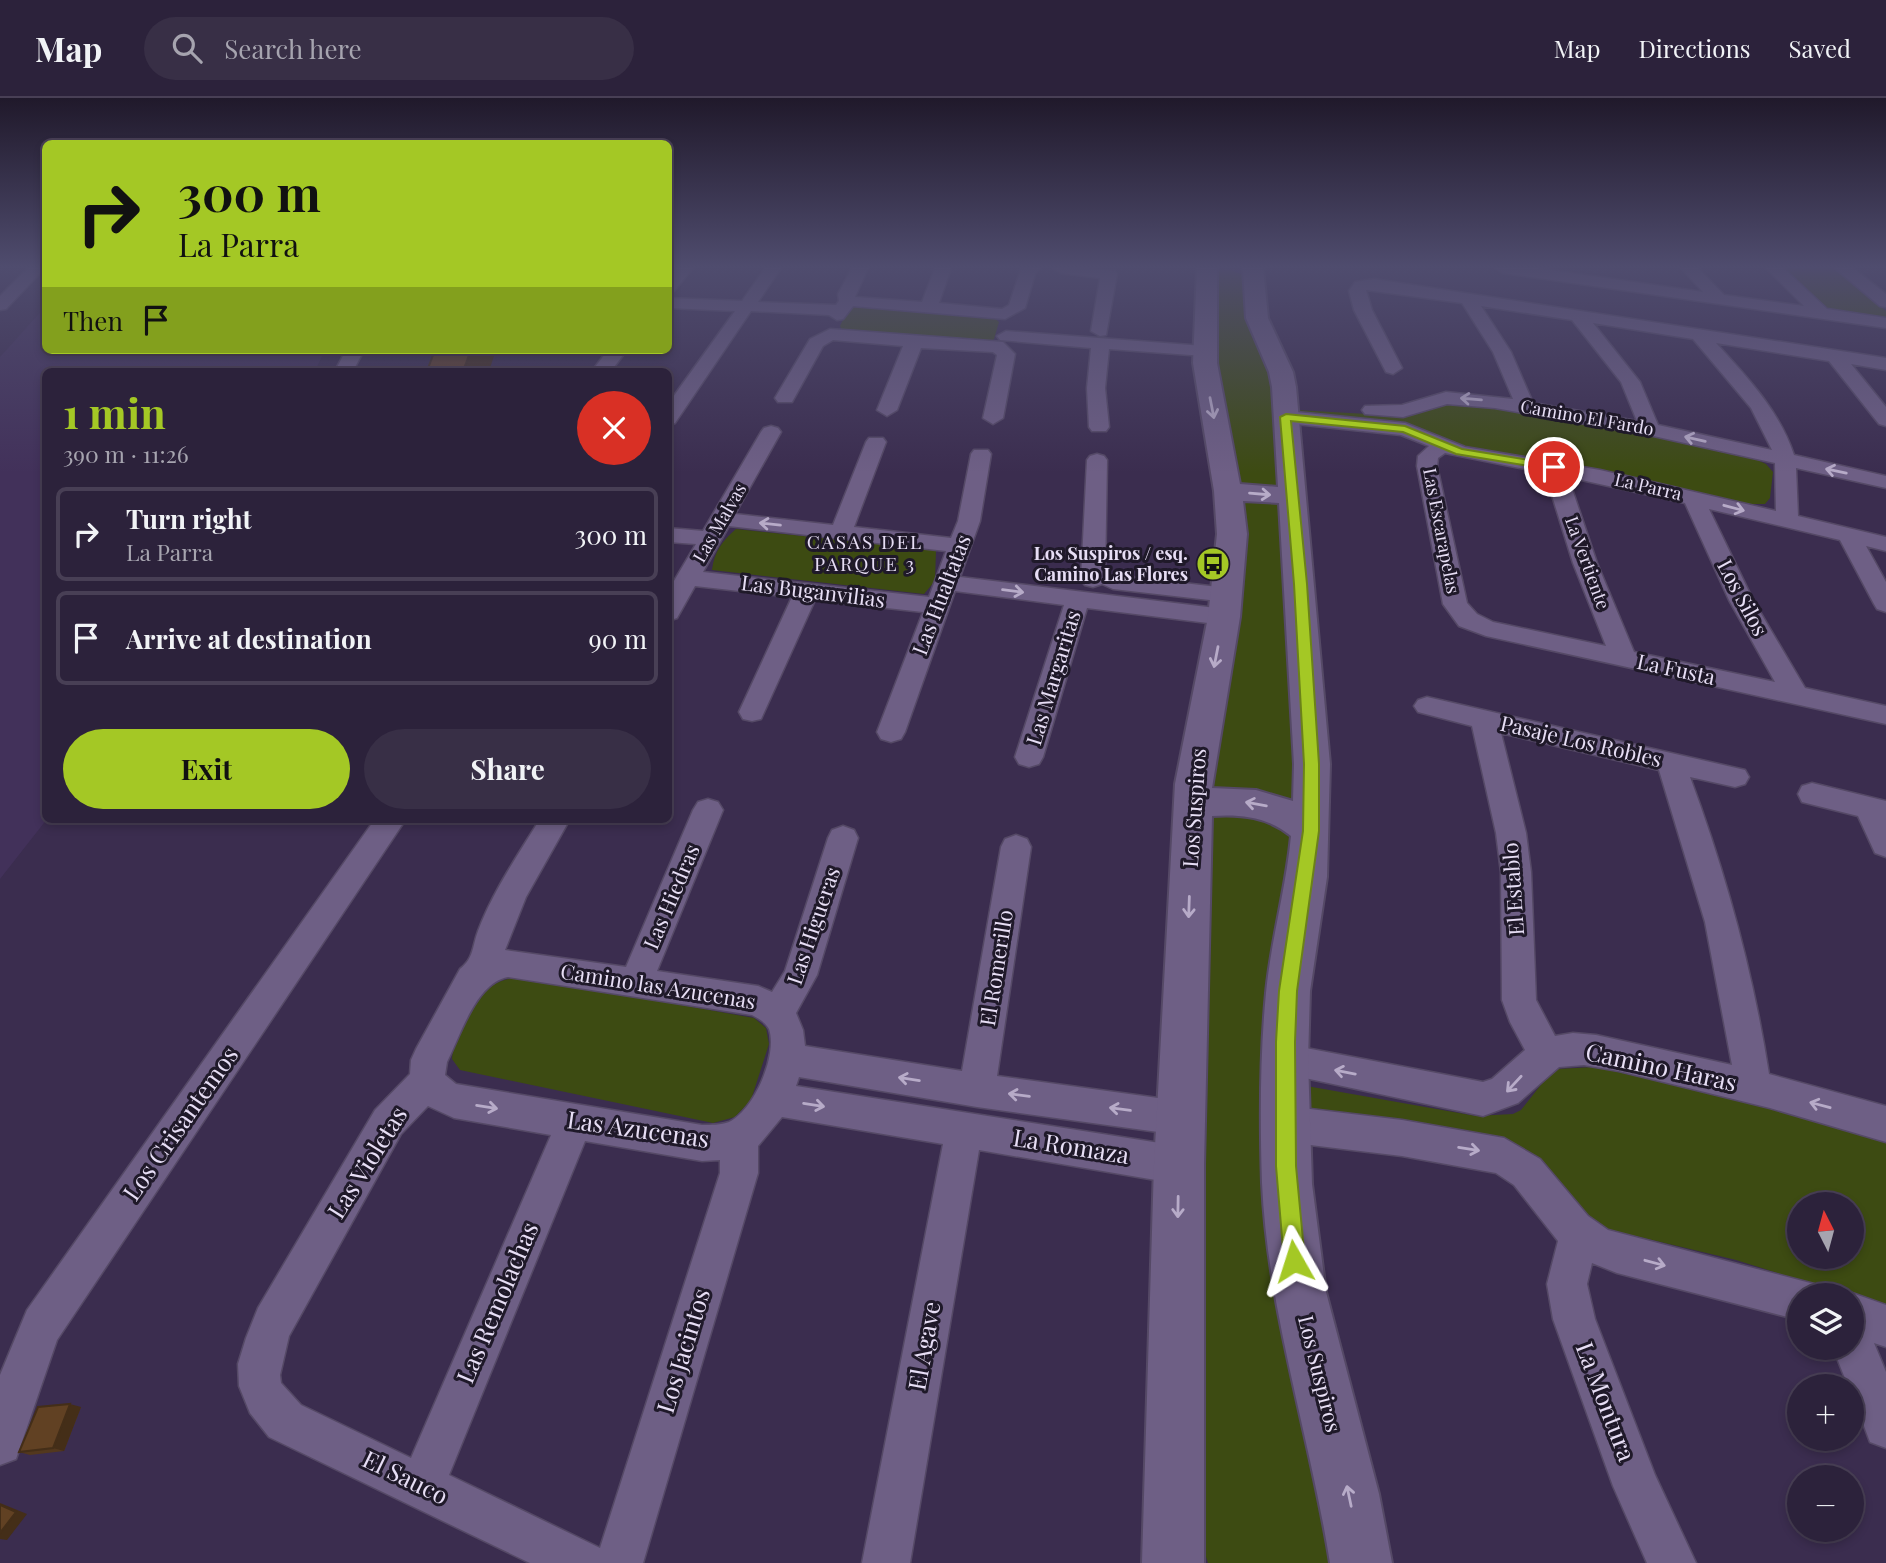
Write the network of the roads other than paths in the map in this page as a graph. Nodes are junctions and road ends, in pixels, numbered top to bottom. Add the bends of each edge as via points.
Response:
1 (725, 336) edge
2 (821, 336) edge
3 (897, 336) edge
4 (997, 336) edge
5 (1005, 336) edge
6 (1091, 336) edge
7 (1207, 336) edge
8 (1265, 336) edge
9 (1377, 336) edge
10 (1492, 336) edge
11 (1594, 336) edge
12 (1700, 336) edge
13 (1713, 336) edge
14 (1100, 337) junction
15 (913, 342) junction
16 (1204, 346) junction
17 (615, 354) edge
18 (1835, 356) junction
19 (1886, 364) edge
20 (603, 368) edge
21 (1393, 368) dead end
22 (785, 398) dead end
23 (1525, 406) junction
24 (1286, 409) junction
25 (887, 410) dead end
26 (672, 413) edge
27 (993, 418) dead end
28 (1886, 420) edge
29 (1099, 427) dead end
30 (1649, 429) junction
31 (771, 432) dead end
32 (876, 442) dead end
33 (1442, 446) junction
34 (981, 454) dead end
35 (1097, 460) dead end
36 (1786, 461) junction
37 (1554, 467) junction
38 (1886, 482) edge
39 (1228, 491) junction
40 (1292, 496) junction
41 (1693, 497) junction
42 (723, 519) junction
43 (1787, 522) junction
44 (841, 531) junction
45 (1850, 537) junction
46 (672, 538) edge
47 (1886, 544) edge
48 (672, 554) edge
49 (700, 558) junction
50 (949, 575) junction
51 (1086, 589) junction
52 (806, 592) junction
53 (1886, 604) edge
54 (672, 606) edge
55 (1226, 606) junction
56 (1468, 620) joint
57 (1624, 659) junction
58 (1796, 695) junction
59 (1427, 706) dead end
60 (752, 712) dead end
61 (1886, 715) edge
62 (1484, 719) junction
63 (891, 732) dead end
64 (1029, 757) dead end
65 (1671, 763) junction
66 (1735, 777) dead end
67 (1812, 794) dead end
68 (1193, 804) junction
69 (708, 810) dead end
70 (1877, 810) edge
71 (379, 823) edge
72 (553, 823) edge
73 (1311, 831) junction
74 (843, 838) dead end
75 (1886, 845) edge
76 (1016, 847) dead end
77 (487, 967) junction
78 (635, 984) junction
79 (779, 1012) junction
80 (1547, 1054) junction
81 (786, 1059) junction
82 (1285, 1060) junction
83 (427, 1081) junction
84 (1753, 1087) junction
85 (977, 1090) junction
86 (774, 1099) junction
87 (1180, 1118) junction
88 (575, 1121) junction
89 (1285, 1124) junction
90 (1886, 1124) edge
91 (964, 1129) junction
92 (740, 1138) junction
93 (1179, 1165) junction
94 (1581, 1236) junction
95 (1787, 1295) edge
96 (1864, 1318) edge
97 (1886, 1325) edge
98 (1860, 1360) edge
99 (258, 1367) joint
100 (1886, 1426) edge
101 (0, 1443) edge
102 (422, 1486) junction
103 (582, 1563) edge
104 (619, 1563) edge
105 (886, 1563) edge
106 (1173, 1563) edge
107 (1360, 1563) edge
108 (1672, 1563) edge

1 - 26 street
2 - 22 street
3 - 15 street
4 - 15 street via 984,348
5 - 27 street via 1006,354
6 - 14 street
7 - 16 street, Los Suspiros
8 - 24 street, Los Suspiros via 1281,372
9 - 21 street
10 - 23 street
11 - 30 street via 1634,388
12 - 36 street via 1763,413
13 - 18 street
14 - 16 street
14 - 29 street
15 - 25 street
16 -> 39 street, Los Suspiros
17 - 20 street
18 - 19 street
18 - 28 street
23 -> 24 street, Camino El Fardo via 1446,398 1411,410
23 - 30 street, Camino El Fardo
24 - 33 street, La Parra via 1405,429
24 - 40 street, Los Suspiros
36 -> 30 street, Camino El Fardo
31 - 42 street, Las Malvas
32 - 44 street
33 - 37 street, La Parra
33 - 56 street, Las Escarapelas via 1428,456 1427,466 1455,604
34 - 50 street, Las Hualtatas via 969,521
35 - 51 street, Las Margaritas
38 -> 36 street, Camino El Fardo
36 - 43 street
37 - 41 street, La Parra
37 - 57 street, La Vertiente via 1580,550
39 -> 40 street
39 - 55 street, Los Suspiros via 1232,534
40 - 73 street, Los Suspiros via 1312,764
41 -> 43 street, La Parra
41 - 58 street, Los Silos via 1741,600
44 -> 42 street
42 - 49 street, Las Malvas
43 - 45 street, La Parra
44 - 50 street
45 - 47 street, La Parra
45 - 53 street
46 - 49 street
48 - 49 street
49 - 52 street, Las Buganvilias
49 - 54 street, Las Malvas
50 - 51 street
50 - 52 street, Las Buganvilias
50 - 63 street, Las Hualtatas
51 - 55 street
51 - 64 street, Las Margaritas
52 - 60 street
55 -> 68 street, Los Suspiros via 1196,764
56 - 57 street, La Fusta
57 - 58 street, La Fusta
58 - 61 street, La Fusta
59 - 62 street, Pasaje Los Robles
62 - 65 street, Pasaje Los Robles
62 - 80 street, El Establo via 1516,872 1519,1000
65 - 66 street, Pasaje Los Robles
65 - 84 street via 1720,912
67 - 70 street
73 -> 68 street via 1287,813 1265,805
68 -> 87 street, Los Suspiros
69 - 78 street, Las Hiedras
70 - 75 street
71 - 101 street, Los Crisantemos via 47,1317 26,1361
72 - 77 street via 496,925
73 - 82 street, Los Suspiros via 1288,991
74 - 79 street, Las Higueras via 800,975
76 - 85 street, El Romerillo
77 - 78 street, Camino las Azucenas via 508,963
77 - 83 street, Las Violetas via 472,979 429,1059
78 - 79 street, Camino las Azucenas via 758,1001
79 - 81 street, Camino las Azucenas via 787,1030
80 -> 82 street via 1507,1092 1483,1099
80 - 84 street, Camino Haras via 1571,1049 1608,1054
85 -> 81 street
81 - 86 street, Camino las Azucenas
82 - 89 street, Los Suspiros
83 -> 88 street, Las Azucenas via 454,1101
83 - 99 street, Las Violetas via 388,1122 273,1323
90 -> 84 street, Camino Haras
87 -> 85 street, La Romaza
86 -> 91 street
86 - 92 street, Las Azucenas
87 - 93 street, Los Suspiros
88 - 92 street, Las Azucenas via 702,1143
88 - 102 street, Las Remolachas
89 -> 94 street via 1504,1156 1527,1171
107 -> 89 street, Los Suspiros via 1346,1482 1299,1292
91 - 93 street, La Romaza
91 - 105 street, El Agave
92 - 104 street, Los Jacintos via 739,1173
93 -> 106 street, Los Suspiros
94 -> 95 street via 1617,1253
94 - 108 street, La Montura via 1567,1284 1574,1319 1636,1486
96 - 97 street
98 - 100 street
99 - 102 street, El Sauco via 261,1394 285,1421
102 - 103 street, El Sauco

